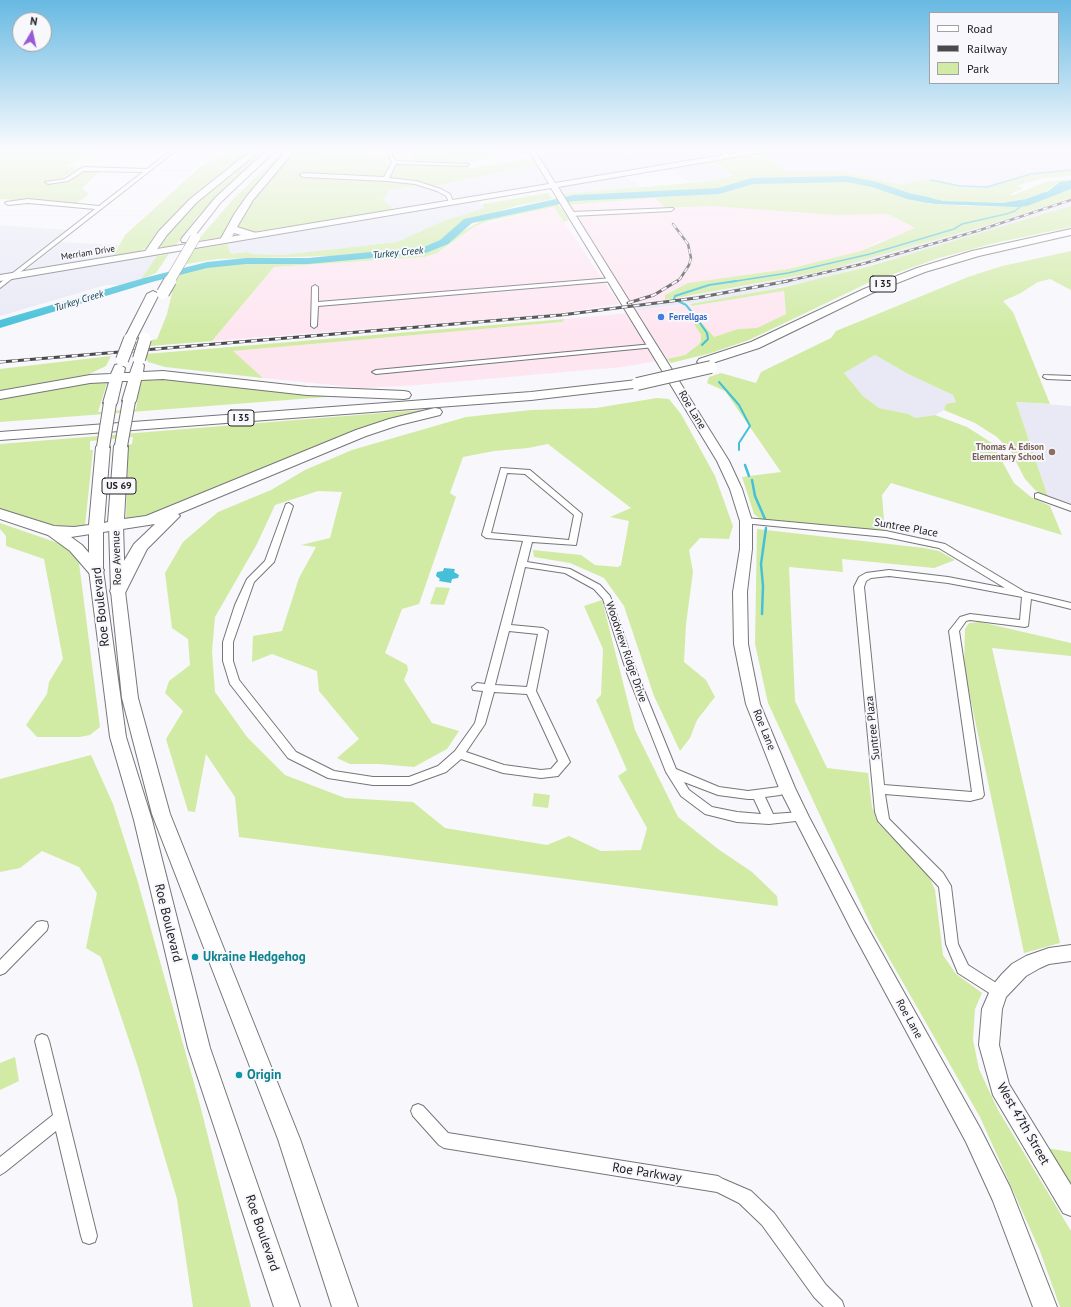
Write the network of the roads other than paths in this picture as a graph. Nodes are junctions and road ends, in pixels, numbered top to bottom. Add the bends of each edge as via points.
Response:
1 (97, 210) edge
2 (185, 210) edge
3 (211, 210) edge
4 (217, 210) edge
5 (243, 210) edge
6 (408, 210) edge
7 (620, 210) edge
8 (569, 211) joint
9 (231, 229) junction
10 (1071, 232) edge
11 (252, 235) junction
12 (1071, 237) edge
13 (190, 239) junction
14 (225, 240) junction
15 (149, 253) junction
16 (15, 275) junction
17 (0, 278) edge
18 (612, 280) junction
19 (0, 286) edge
20 (315, 287) dead end
21 (158, 294) junction
22 (314, 304) junction
23 (314, 326) dead end
24 (653, 346) junction
25 (122, 360) junction
26 (707, 364) junction
27 (137, 367) junction
28 (376, 372) dead end
29 (1047, 377) dead end
30 (115, 378) junction
31 (1071, 378) edge
32 (634, 380) junction
33 (82, 381) junction
34 (0, 396) edge
35 (425, 396) junction
36 (483, 399) junction
37 (0, 429) edge
38 (0, 436) edge
39 (1038, 496) dead end
40 (289, 506) dead end
41 (180, 508) junction
42 (1071, 508) edge
43 (0, 514) edge
44 (746, 521) junction
45 (116, 525) junction
46 (96, 529) junction
47 (52, 530) junction
48 (528, 539) junction
49 (522, 564) junction
50 (96, 570) junction
51 (118, 591) junction
52 (1024, 595) junction
53 (1071, 606) edge
54 (504, 627) junction
55 (477, 687) dead end
56 (488, 689) junction
57 (531, 691) junction
58 (459, 754) junction
59 (672, 772) junction
60 (787, 788) junction
61 (879, 790) junction
62 (758, 794) junction
63 (802, 817) junction
64 (768, 819) junction
65 (42, 926) dead end
66 (1071, 953) edge
67 (0, 969) edge
68 (999, 992) junction
69 (42, 1041) dead end
70 (418, 1111) dead end
71 (61, 1118) junction
72 (0, 1167) edge
73 (1071, 1205) edge
74 (89, 1236) dead end
75 (287, 1307) edge
76 (345, 1307) edge
77 (836, 1307) edge
78 (1045, 1307) edge

1 - 16 street
2 - 15 highway
3 - 13 highway, US 69
4 - 13 highway, US 69
5 - 9 highway
6 - 11 street, Merriam Drive
7 - 8 street
8 - 18 street, Roe Lane
9 - 11 highway
9 - 14 highway
10 - 26 highway, I 35 via 983,251 921,270 868,291 760,343
11 - 14 street, Merriam Drive
12 - 26 highway, I 35 via 991,255 912,280 779,343 749,355
13 - 21 highway, US 69 via 160,279
14 - 15 street, Merriam Drive
15 - 16 street, Merriam Drive
16 - 17 street, Merriam Drive
16 - 19 street
18 - 22 street
18 - 24 street, Roe Lane
20 - 22 street
21 - 25 highway, US 69, bridge via 130,340
21 - 27 highway, US 69, bridge
22 - 23 street
24 - 28 street
24 - 44 street, Roe Lane via 723,461 736,489
25 - 30 highway
25 - 33 highway
26 - 32 highway, I 35, bridge
27 - 30 highway
27 - 35 highway via 163,375 307,390
27 - 45 highway, US 69, bridge via 121,446
29 - 31 street
30 - 33 highway
30 - 46 highway, bridge via 103,448
32 - 35 highway, I 35
32 - 36 highway, I 35 via 571,392
33 - 34 highway
35 - 37 highway, I 35
36 - 38 highway, I 35
36 - 41 highway via 376,428
39 - 42 street
40 - 58 street via 269,562 250,581 228,642 228,661 234,681 292,755 332,776 373,781 410,781 442,769
41 - 45 highway via 150,520
41 - 51 highway via 140,547
43 - 47 highway
44 - 52 street, Suntree Place via 886,534 942,546
44 - 60 street, Roe Lane via 746,549 740,592 742,644 753,704
45 - 46 highway
45 - 51 main road, Roe Avenue
46 - 47 highway via 74,532
46 - 50 main road, Roe Boulevard
47 - 50 highway via 76,548
48 - 48 street via 573,543 578,514 527,472 504,470 486,535
48 - 49 street
49 - 54 street
49 - 59 street, Woodview Ridge Drive via 567,571 585,578 607,598 632,673
50 - 75 main road, Roe Boulevard via 118,737 142,820 199,1048
51 - 76 main road, Roe Boulevard via 130,698 161,814 289,1139
52 - 53 street, Suntree Place
52 - 61 street via 1025,624 970,617 963,619 954,631 978,795 970,797
52 - 61 street, Suntree Plaza via 948,580 889,573 874,574 862,579 860,587
54 - 56 street
54 - 57 street via 543,631
55 - 56 street
56 - 57 street
56 - 58 street via 480,724
57 - 58 street via 564,762 554,773 541,774 503,769
59 - 62 street via 718,791
59 - 64 street, Woodview Ridge Drive via 684,793 709,811 737,817
60 - 62 street
60 - 63 street, Roe Lane
61 - 68 street, Suntree Plaza via 884,821 945,886 952,944 963,969
62 - 64 street
63 - 64 street, Woodview Ridge Drive
63 - 78 street, Roe Lane via 858,926 973,1135 1002,1195
65 - 67 street
66 - 68 street via 1049,956 1033,962 1019,970
68 - 73 street, West 47th Street via 992,1009 989,1028 989,1045 995,1075 1000,1088
69 - 71 street
70 - 77 street, Roe Parkway via 444,1140 718,1184 745,1197 768,1219 820,1291
71 - 72 street
71 - 74 street

